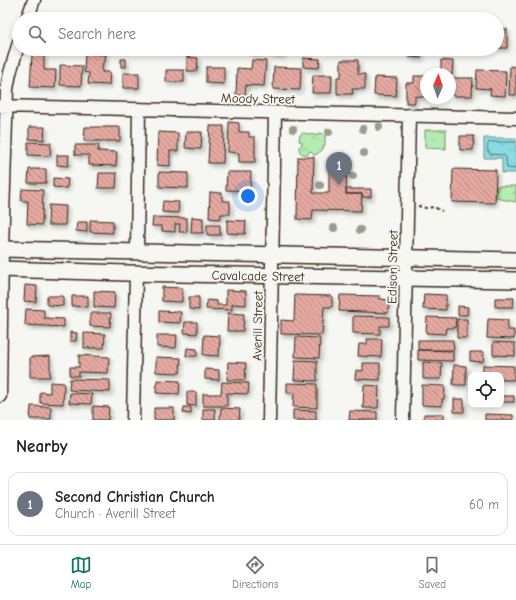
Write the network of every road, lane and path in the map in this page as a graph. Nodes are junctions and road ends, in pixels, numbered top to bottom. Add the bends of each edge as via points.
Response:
1 (34, 0) edge
2 (30, 12) edge
3 (15, 56) edge
4 (3, 106) edge
5 (139, 109) junction
6 (275, 113) junction
7 (409, 115) junction
8 (516, 118) edge
9 (417, 206) dead end
10 (442, 211) dead end
11 (1, 249) edge
12 (137, 251) junction
13 (273, 255) junction
14 (406, 258) junction
15 (516, 260) edge
16 (1, 269) edge
17 (136, 274) junction
18 (272, 276) junction
19 (405, 278) junction
20 (516, 280) edge
21 (0, 396) edge
22 (133, 420) edge
23 (269, 420) edge
24 (403, 420) edge

1 - 2 street
3 - 4 street
4 - 5 street, Moody Street
4 - 11 street
5 - 6 street, Moody Street
5 - 12 street
6 - 7 street, Moody Street
6 - 13 street, Averill Street
7 - 8 street, Moody Street
7 - 14 street, Edison Street
9 - 10 path via 434,207
11 - 12 main road, Cavalcade Street
11 - 16 street
12 - 13 main road, Cavalcade Street
13 - 14 main road, Cavalcade Street
13 - 18 street, Averill Street
14 - 15 main road, Cavalcade Street
14 - 19 street, Edison Street
16 - 17 main road, Cavalcade Street
16 - 21 street
17 - 18 main road, Cavalcade Street
17 - 22 street
18 - 19 main road, Cavalcade Street
18 - 23 street, Averill Street
19 - 20 main road, Cavalcade Street
19 - 24 street, Edison Street

